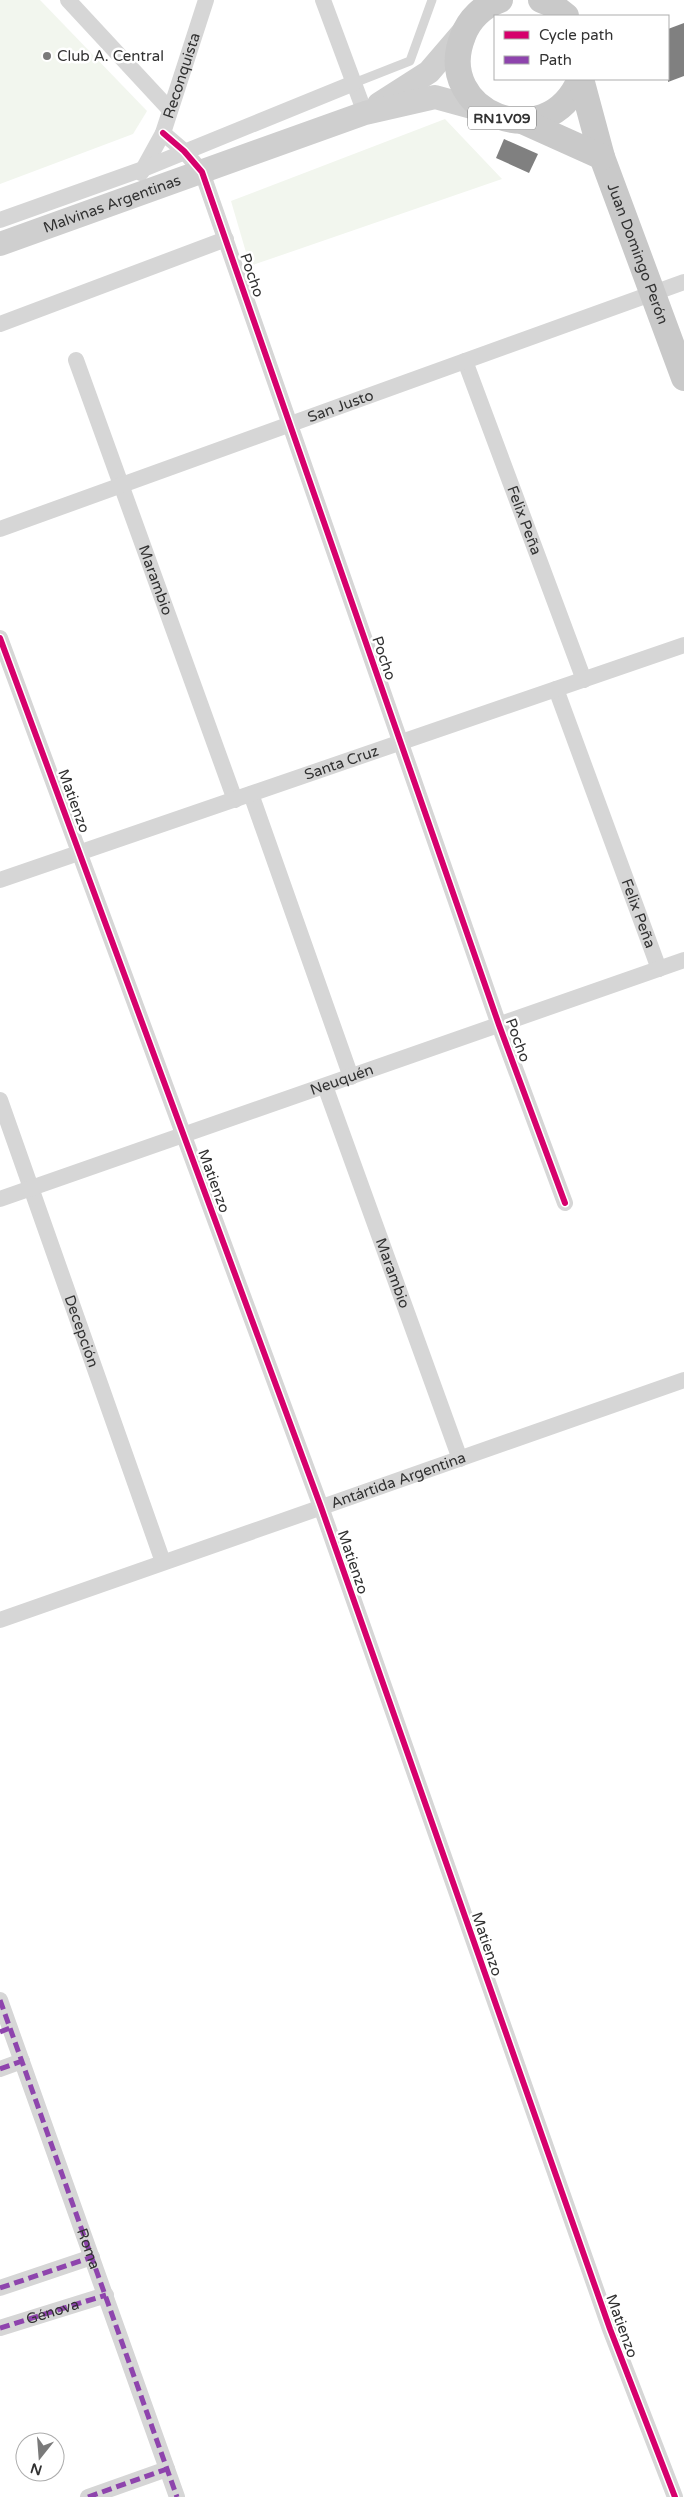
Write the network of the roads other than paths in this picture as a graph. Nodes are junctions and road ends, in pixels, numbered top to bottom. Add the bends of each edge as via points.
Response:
1 (68, 0) edge
2 (206, 0) edge
3 (323, 0) edge
4 (432, 0) edge
5 (541, 0) edge
6 (559, 0) edge
7 (491, 2) edge
8 (566, 15) edge
9 (566, 15) edge
10 (465, 30) junction
11 (580, 80) edge
12 (581, 80) edge
13 (354, 83) junction
14 (170, 110) junction
15 (486, 111) junction
16 (365, 113) junction
17 (522, 121) junction
18 (163, 133) junction
19 (184, 151) junction
20 (602, 158) junction
21 (142, 169) junction
22 (202, 172) junction
23 (125, 201) junction
24 (0, 220) edge
25 (226, 239) junction
26 (0, 244) edge
27 (684, 282) edge
28 (653, 293) junction
29 (0, 324) edge
30 (76, 360) dead end
31 (465, 361) junction
32 (684, 378) edge
33 (290, 424) junction
34 (122, 485) junction
35 (0, 528) edge
36 (0, 638) edge
37 (684, 645) edge
38 (584, 680) junction
39 (556, 689) junction
40 (401, 743) junction
41 (251, 794) junction
42 (235, 800) junction
43 (79, 853) junction
44 (0, 880) edge
45 (684, 960) edge
46 (658, 970) junction
47 (499, 1025) junction
48 (352, 1076) junction
49 (325, 1086) junction
50 (0, 1100) edge
51 (183, 1135) junction
52 (32, 1188) junction
53 (0, 1199) edge
54 (565, 1203) dead end
55 (684, 1380) edge
56 (460, 1459) junction
57 (321, 1507) junction
58 (163, 1562) junction
59 (0, 1620) edge
60 (0, 2000) edge
61 (5, 2030) edge
62 (22, 2061) junction
63 (0, 2069) edge
64 (92, 2257) junction
65 (0, 2288) edge
66 (106, 2295) junction
67 (0, 2328) edge
68 (167, 2469) junction
69 (88, 2497) edge
70 (177, 2497) edge
71 (675, 2497) edge

1 - 14 street
2 - 14 street, Reconquista
3 - 13 street
4 - 13 lane via 410,61
5 - 8 main road
6 - 9 main road
7 - 10 main road, RN1V09
10 - 15 main road, RN1V09 via 458,52 460,74 470,95
10 - 16 main road, Malvinas Argentinas via 429,72
11 - 17 main road, RN1V09 via 570,97 554,112
12 - 20 main road, Juan Domingo Perón / RN1V09
13 - 16 street
13 - 19 street
14 - 18 street, Reconquista
15 - 16 main road, Malvinas Argentinas via 435,97
15 - 17 main road, RN1V09 via 509,120
16 - 22 main road, Malvinas Argentinas
17 - 20 main road, RN1V09
18 - 19 street, Pocho
18 - 21 street, Reconquista
19 - 21 street
19 - 22 street, Pocho
20 - 28 main road, Juan Domingo Perón / RN1V09
21 - 23 street, Reconquista
21 - 24 street
22 - 23 main road, Malvinas Argentinas
22 - 25 street, Pocho
23 - 26 main road, Malvinas Argentinas
25 - 29 street
25 - 33 street, Pocho
27 - 28 street, San Justo
28 - 31 street, San Justo
28 - 32 main road, Juan Domingo Perón / RN1V09
30 - 34 street, Marambio
31 - 33 street, San Justo
31 - 38 street, Felix Peña
33 - 34 street, San Justo
33 - 40 street, Pocho
34 - 35 street, San Justo
34 - 42 street, Marambio
36 - 43 street, Matienzo
37 - 38 street, Santa Cruz
38 - 39 street, Santa Cruz
39 - 40 street, Santa Cruz
39 - 46 street, Felix Peña
40 - 41 street, Santa Cruz
40 - 47 street, Pocho
41 - 42 street, Santa Cruz
41 - 48 street
42 - 43 street, Santa Cruz
43 - 44 street, Santa Cruz
43 - 51 street, Matienzo
45 - 46 street, Neuquén
46 - 47 street, Neuquén
47 - 48 street, Neuquén
47 - 54 street, Pocho
48 - 49 street, Neuquén
49 - 51 street, Neuquén
49 - 56 street, Marambio
50 - 52 street, Decepción
51 - 52 street, Neuquén
51 - 57 street, Matienzo
52 - 53 street, Neuquén
52 - 58 street, Decepción
55 - 56 street, Antártida Argentina
56 - 57 street, Antártida Argentina
57 - 58 street, Antártida Argentina
57 - 71 street, Matienzo via 610,2329
58 - 59 street, Antártida Argentina
60 - 61 street, Roma
61 - 62 street, Roma
62 - 63 street
62 - 64 street, Roma
64 - 65 street
64 - 66 street, Roma
66 - 67 street, Génova
66 - 68 street, Roma
68 - 69 street
68 - 70 street, Roma

